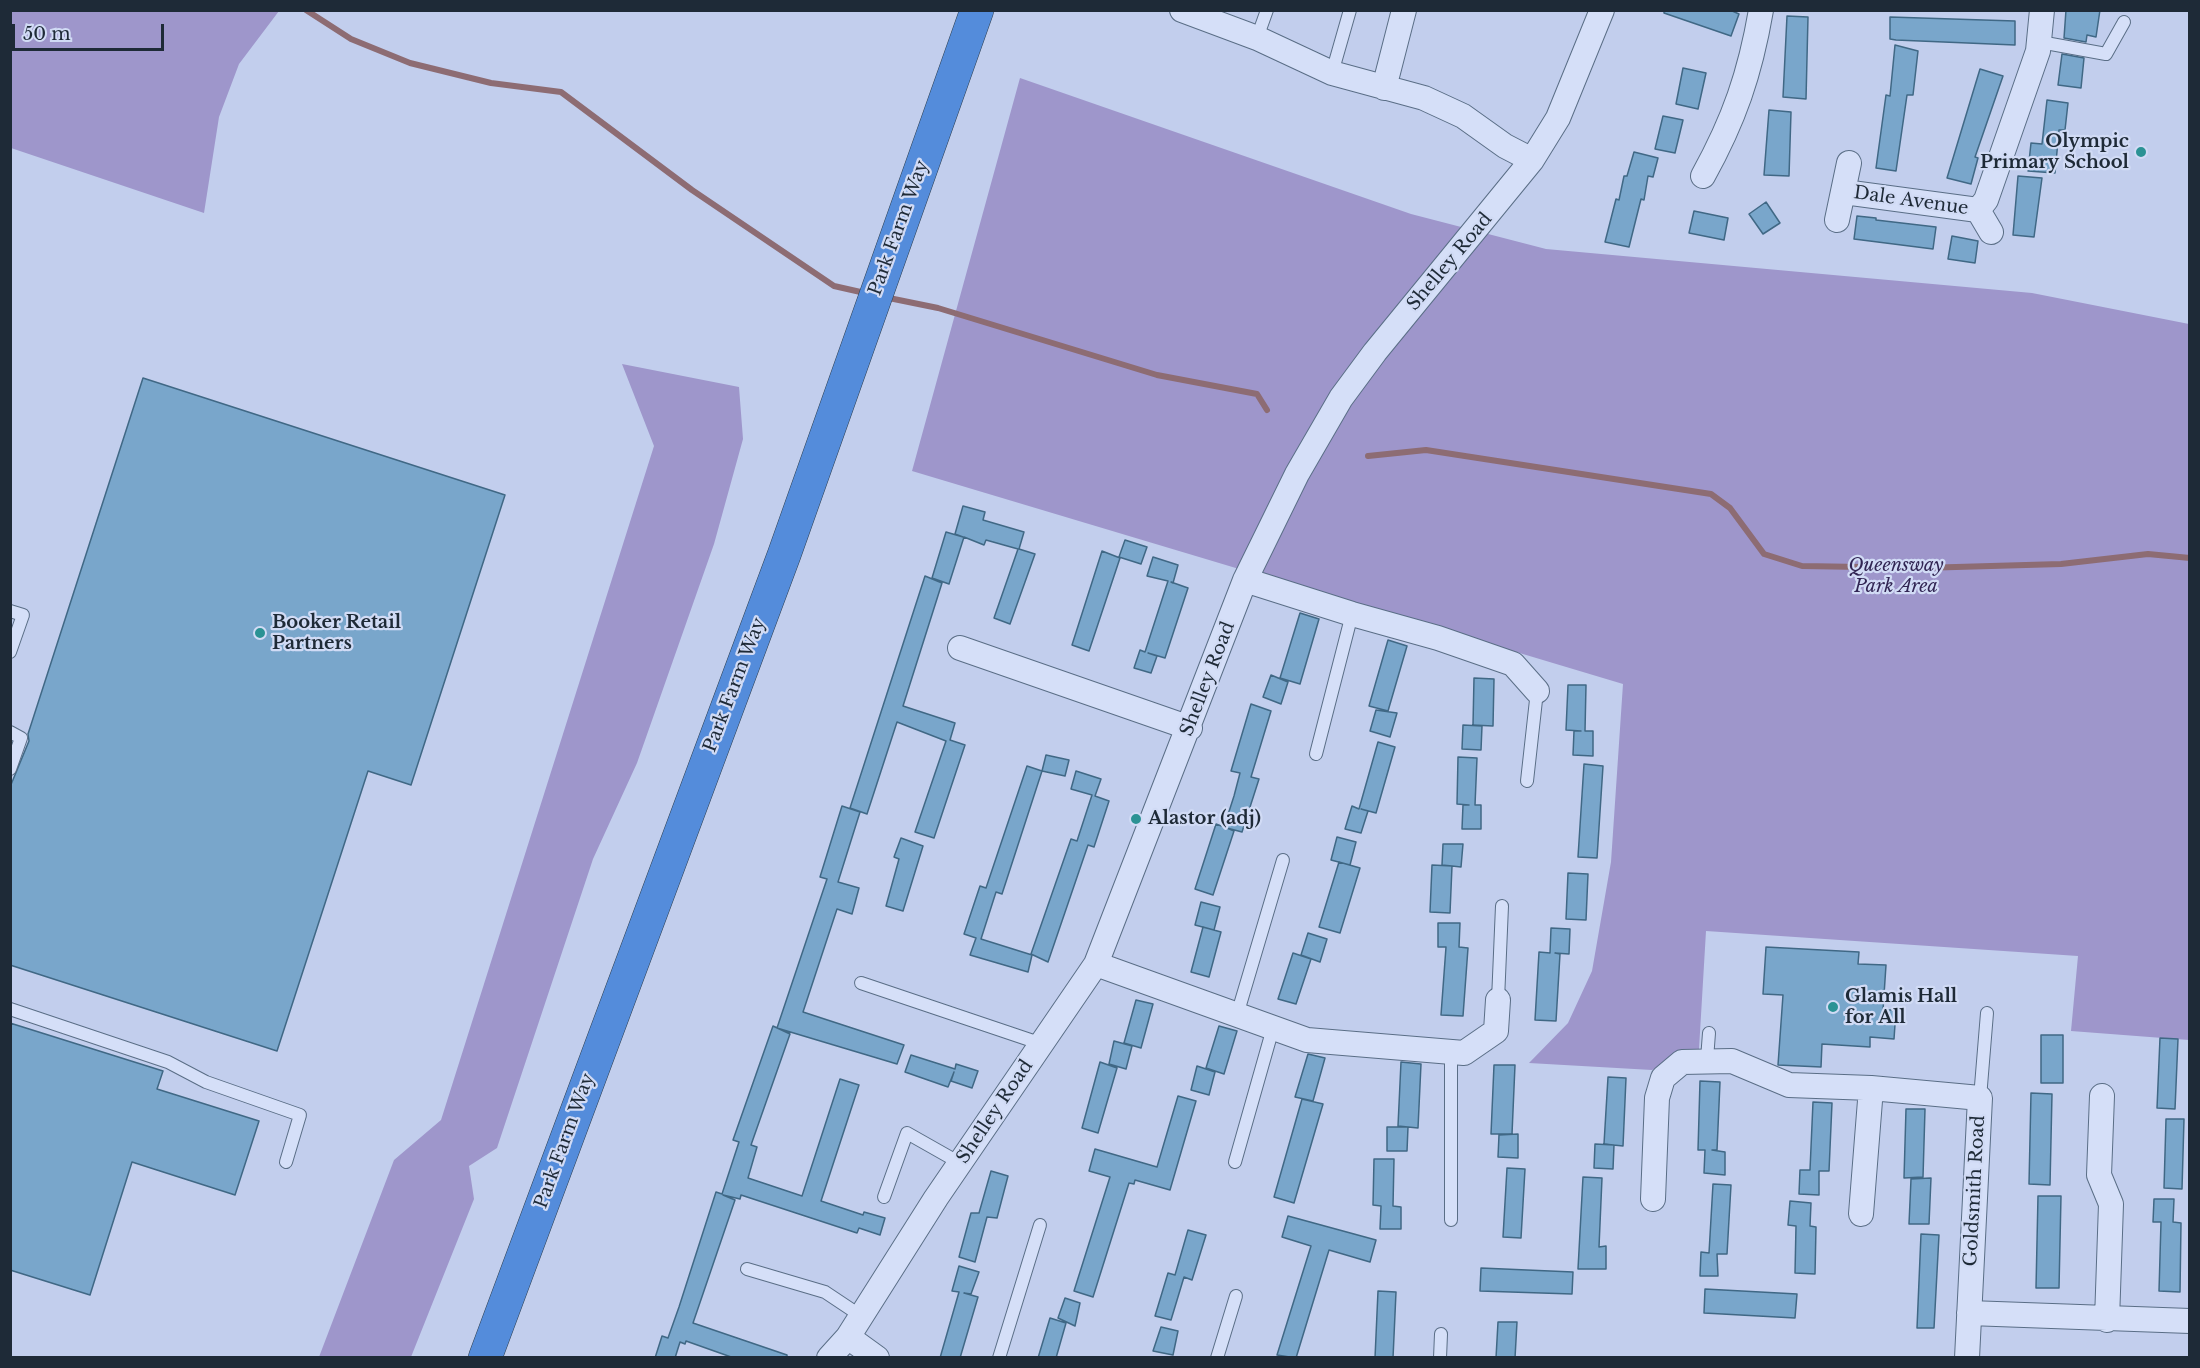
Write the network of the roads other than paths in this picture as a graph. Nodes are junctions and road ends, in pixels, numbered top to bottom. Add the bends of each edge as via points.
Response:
1 (977, 10) edge
2 (1182, 10) edge
3 (1267, 10) edge
4 (1350, 10) edge
5 (1404, 10) edge
6 (1602, 10) edge
7 (1761, 10) edge
8 (2042, 10) edge
9 (2124, 22) dead end
10 (1257, 38) junction
11 (2040, 42) junction
12 (1332, 73) junction
13 (1384, 88) junction
14 (1532, 160) junction
15 (1850, 163) dead end
16 (1703, 176) dead end
17 (1844, 192) junction
18 (1978, 210) junction
19 (1838, 220) dead end
20 (1991, 232) dead end
21 (1245, 579) junction
22 (10, 611) edge
23 (1352, 614) junction
24 (960, 648) dead end
25 (10, 652) edge
26 (1537, 691) joint
27 (1190, 728) junction
28 (10, 732) edge
29 (1316, 754) dead end
30 (10, 769) edge
31 (1527, 781) dead end
32 (1282, 860) dead end
33 (1502, 906) dead end
34 (1096, 964) junction
35 (861, 983) dead end
36 (1498, 1000) joint
37 (10, 1009) edge
38 (1987, 1013) dead end
39 (1237, 1015) junction
40 (1273, 1028) junction
41 (1709, 1033) dead end
42 (1042, 1044) junction
43 (1451, 1052) junction
44 (1707, 1059) junction
45 (1871, 1088) junction
46 (2102, 1096) dead end
47 (1980, 1098) junction
48 (286, 1162) dead end
49 (1234, 1162) dead end
50 (960, 1163) junction
51 (884, 1197) dead end
52 (1653, 1199) dead end
53 (1861, 1214) dead end
54 (1451, 1220) dead end
55 (1040, 1225) dead end
56 (747, 1269) dead end
57 (1236, 1296) dead end
58 (1969, 1312) junction
59 (861, 1316) junction
60 (2107, 1320) junction
61 (2190, 1321) edge
62 (1441, 1335) dead end
63 (848, 1336) junction
64 (485, 1358) edge
65 (829, 1358) edge
66 (877, 1358) edge
67 (999, 1358) edge
68 (1217, 1358) edge
69 (1440, 1358) edge
70 (1967, 1358) edge

1 - 64 highway, Park Farm Way via 780,566
2 - 10 street
3 - 10 lane
4 - 12 lane
5 - 13 street
6 - 14 street, Shelley Road via 1558,118
7 - 16 street via 1752,63 1727,132
8 - 11 street, Dale Avenue
9 - 11 lane via 2106,54
10 - 12 street
11 - 18 street, Dale Avenue via 1986,200
12 - 13 street
13 - 14 street via 1424,98 1463,116
14 - 21 street, Shelley Road via 1341,398 1297,474
15 - 17 street, Dale Avenue
17 - 18 street, Dale Avenue
17 - 19 street, Dale Avenue
18 - 20 street, Dale Avenue
21 - 23 street
21 - 27 street, Shelley Road
22 - 25 lane via 23,615
23 - 26 street via 1513,664
23 - 29 lane
24 - 27 street
26 - 31 lane
27 - 34 street, Shelley Road
28 - 30 lane via 21,738
32 - 39 lane
33 - 36 lane
34 - 39 street
34 - 42 street, Shelley Road
35 - 42 lane
36 - 43 street via 1496,1031 1464,1053
37 - 48 lane via 168,1062 206,1082 300,1115
38 - 47 lane
39 - 40 street
40 - 43 street via 1307,1040
40 - 49 lane
41 - 44 lane
42 - 50 street, Shelley Road
43 - 54 lane
44 - 45 street, Goldsmith Road via 1732,1061 1789,1085
44 - 52 street, Goldsmith Road via 1682,1062 1663,1078 1657,1098
45 - 47 street, Goldsmith Road
45 - 53 street
46 - 60 street via 2099,1175 2111,1204
47 - 58 street, Goldsmith Road
50 - 51 lane via 907,1133
50 - 59 street, Shelley Road
55 - 67 lane
56 - 59 lane via 825,1292
57 - 68 lane
58 - 60 street
58 - 70 street, Goldsmith Road
59 - 63 street, Shelley Road
60 - 61 street
62 - 69 lane
63 - 65 street, Shelley Road
63 - 66 street

